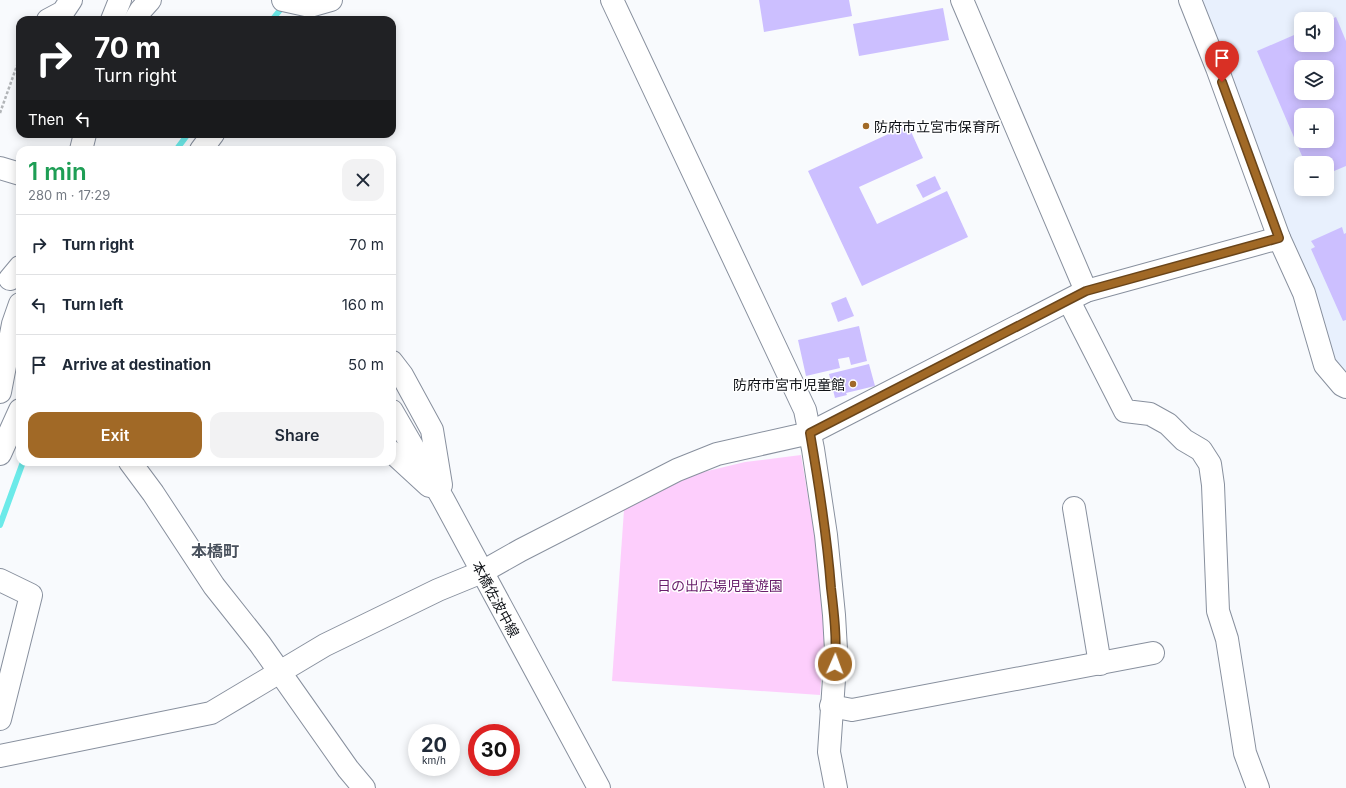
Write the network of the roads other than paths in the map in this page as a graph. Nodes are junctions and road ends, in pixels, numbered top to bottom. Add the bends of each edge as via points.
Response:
1 (71, 0) edge
2 (120, 0) edge
3 (150, 0) edge
4 (283, 0) edge
5 (331, 0) edge
6 (612, 0) edge
7 (962, 0) edge
8 (1190, 0) edge
9 (308, 9) edge
10 (56, 16) edge
11 (114, 16) edge
12 (137, 16) edge
13 (0, 168) edge
14 (16, 173) edge
15 (1279, 238) junction
16 (1078, 296) junction
17 (16, 314) edge
18 (396, 367) edge
19 (1346, 386) edge
20 (0, 393) edge
21 (16, 415) edge
22 (396, 418) edge
23 (16, 422) edge
24 (810, 433) junction
25 (0, 454) edge
26 (396, 456) edge
27 (133, 466) edge
28 (443, 498) junction
29 (1074, 508) dead end
30 (482, 572) junction
31 (0, 580) edge
32 (1153, 653) dead end
33 (1100, 664) junction
34 (279, 672) junction
35 (831, 706) junction
36 (0, 719) edge
37 (0, 756) edge
38 (364, 788) edge
39 (599, 788) edge
40 (836, 788) edge
41 (1258, 788) edge

1 - 10 street via 63,12
2 - 11 street
3 - 12 street
4 - 9 street
5 - 9 street
6 - 24 street via 804,410
7 - 16 street
8 - 15 street
13 - 14 street
15 - 16 street
15 - 19 street via 1304,293 1325,365 1342,385
16 - 24 street
16 - 41 street via 1125,411 1150,414 1168,424 1184,440 1201,450 1210,464 1218,611 1227,639 1245,752
17 - 20 street
18 - 28 street via 432,430
20 - 21 street
22 - 28 street, 本橋佐波中線
23 - 25 street
24 - 30 street via 717,454 677,470
24 - 35 street via 826,535 834,615 836,650
26 - 28 street
27 - 34 street via 214,586
28 - 30 street, 本橋佐波中線
29 - 33 street
30 - 34 street via 438,590 325,645
30 - 39 street, 本橋佐波中線
31 - 36 street via 31,595
32 - 33 street
33 - 35 street via 852,710
34 - 37 street via 211,713
34 - 38 street
35 - 40 street via 829,752

